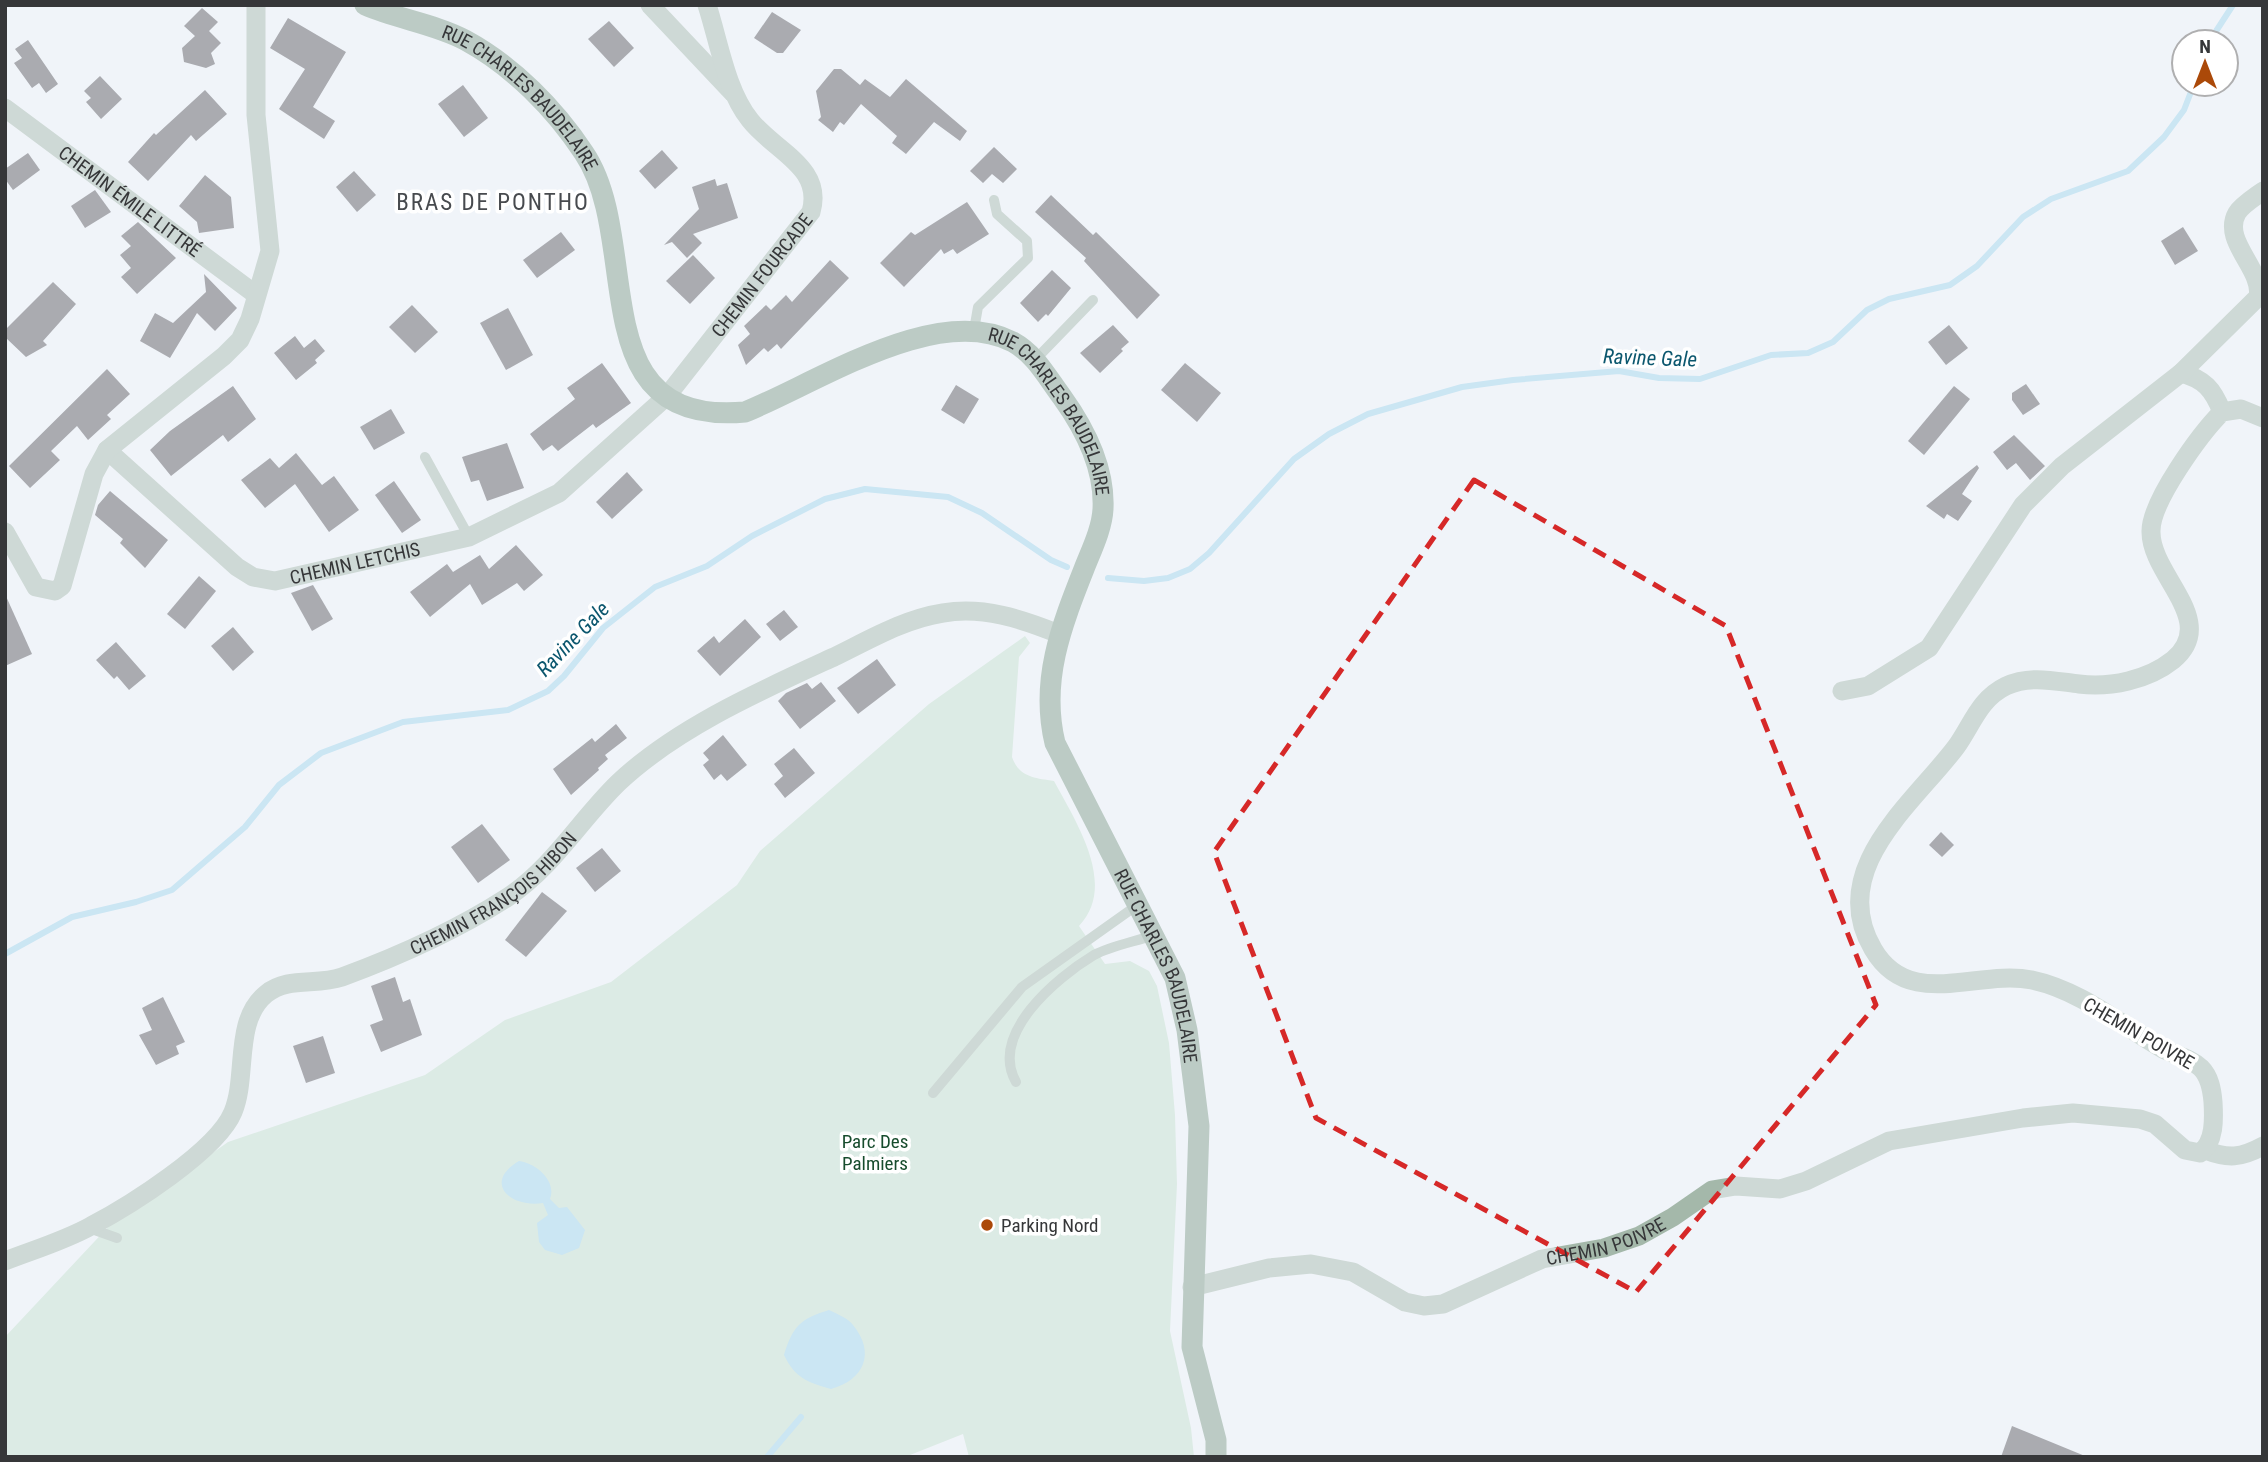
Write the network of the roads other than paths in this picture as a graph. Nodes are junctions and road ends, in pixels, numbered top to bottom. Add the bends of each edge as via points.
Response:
1 (256, 5) edge
2 (365, 5) edge
3 (650, 5) edge
4 (707, 5) edge
5 (737, 97) junction
6 (5, 108) edge
7 (2263, 191) edge
8 (994, 200) dead end
9 (255, 294) junction
10 (1094, 300) dead end
11 (974, 330) junction
12 (1035, 360) junction
13 (2180, 373) junction
14 (667, 396) junction
15 (2222, 412) junction
16 (2263, 418) edge
17 (107, 450) junction
18 (425, 457) dead end
19 (5, 532) edge
20 (469, 537) junction
21 (1059, 634) junction
22 (1842, 691) dead end
23 (1136, 906) junction
24 (1151, 936) junction
25 (1017, 1082) dead end
26 (933, 1093) dead end
27 (2263, 1146) edge
28 (2204, 1150) junction
29 (89, 1228) junction
30 (117, 1238) dead end
31 (5, 1261) edge
32 (1192, 1287) junction
33 (1216, 1457) edge

1 - 9 street via 256,115 270,251
2 - 14 main road, RUE CHARLES BAUDELAIRE via 464,40 507,69 549,107 586,155 604,196 632,355 647,380
3 - 5 street
4 - 5 street, CHEMIN FOURCADE
5 - 14 street, CHEMIN FOURCADE via 750,120 805,170 815,200 811,212
6 - 9 street, CHEMIN ÉMILE LITTRÉ
7 - 13 street via 2238,212 2235,222 2236,235 2259,281 2258,298
8 - 11 lane via 997,214 1027,241 1028,258 978,307
9 - 17 street via 250,319 232,348
10 - 12 lane
11 - 12 main road, RUE CHARLES BAUDELAIRE via 1014,343
11 - 14 main road, RUE CHARLES BAUDELAIRE via 924,335 745,412 696,410
12 - 21 main road, RUE CHARLES BAUDELAIRE via 1077,419 1098,464 1103,509
13 - 15 street via 2200,378 2211,388
13 - 22 street via 2062,466 2023,505 1928,648 1868,686
14 - 20 street, CHEMIN LETCHIS via 559,494
15 - 16 street via 2241,409
15 - 28 street, CHEMIN POIVRE via 2164,494 2150,531 2159,566 2189,616 2190,631 2183,647 2172,660 2130,680 2095,685 2028,680 2006,686 1986,699 1957,746 1878,841 1864,878 1861,912 1873,949 1898,977 1924,984 2032,980 2091,1004 2197,1064 2211,1083 2213,1100 2211,1137
17 - 19 street via 94,474 62,586 55,591 37,587
17 - 20 street, CHEMIN LETCHIS via 253,577 275,582
18 - 20 lane
21 - 23 main road, RUE CHARLES BAUDELAIRE via 1049,681 1055,743
21 - 29 street, CHEMIN FRANÇOIS HIBON via 985,612 947,612 912,620 728,706 625,777 558,852 508,897 412,950 338,978 290,982 262,997 248,1023 240,1087 223,1131 168,1177
23 - 24 main road, RUE CHARLES BAUDELAIRE
23 - 26 lane via 1022,987
24 - 25 lane via 1098,954 1045,994 1015,1031 1008,1054
24 - 32 main road, RUE CHARLES BAUDELAIRE via 1175,978 1194,1068 1199,1126
27 - 28 street via 2244,1156 2223,1157
28 - 32 street, CHEMIN POIVRE via 2185,1150 2155,1124 2140,1118 2073,1113 2023,1118 1889,1141 1780,1189 1736,1186 1712,1190 1639,1236 1604,1248 1542,1259 1443,1304 1405,1302 1353,1272 1311,1265 1269,1268
29 - 30 lane
29 - 31 street, CHEMIN FRANÇOIS HIBON
32 - 33 main road, RUE CHARLES BAUDELAIRE via 1192,1347 1216,1440

